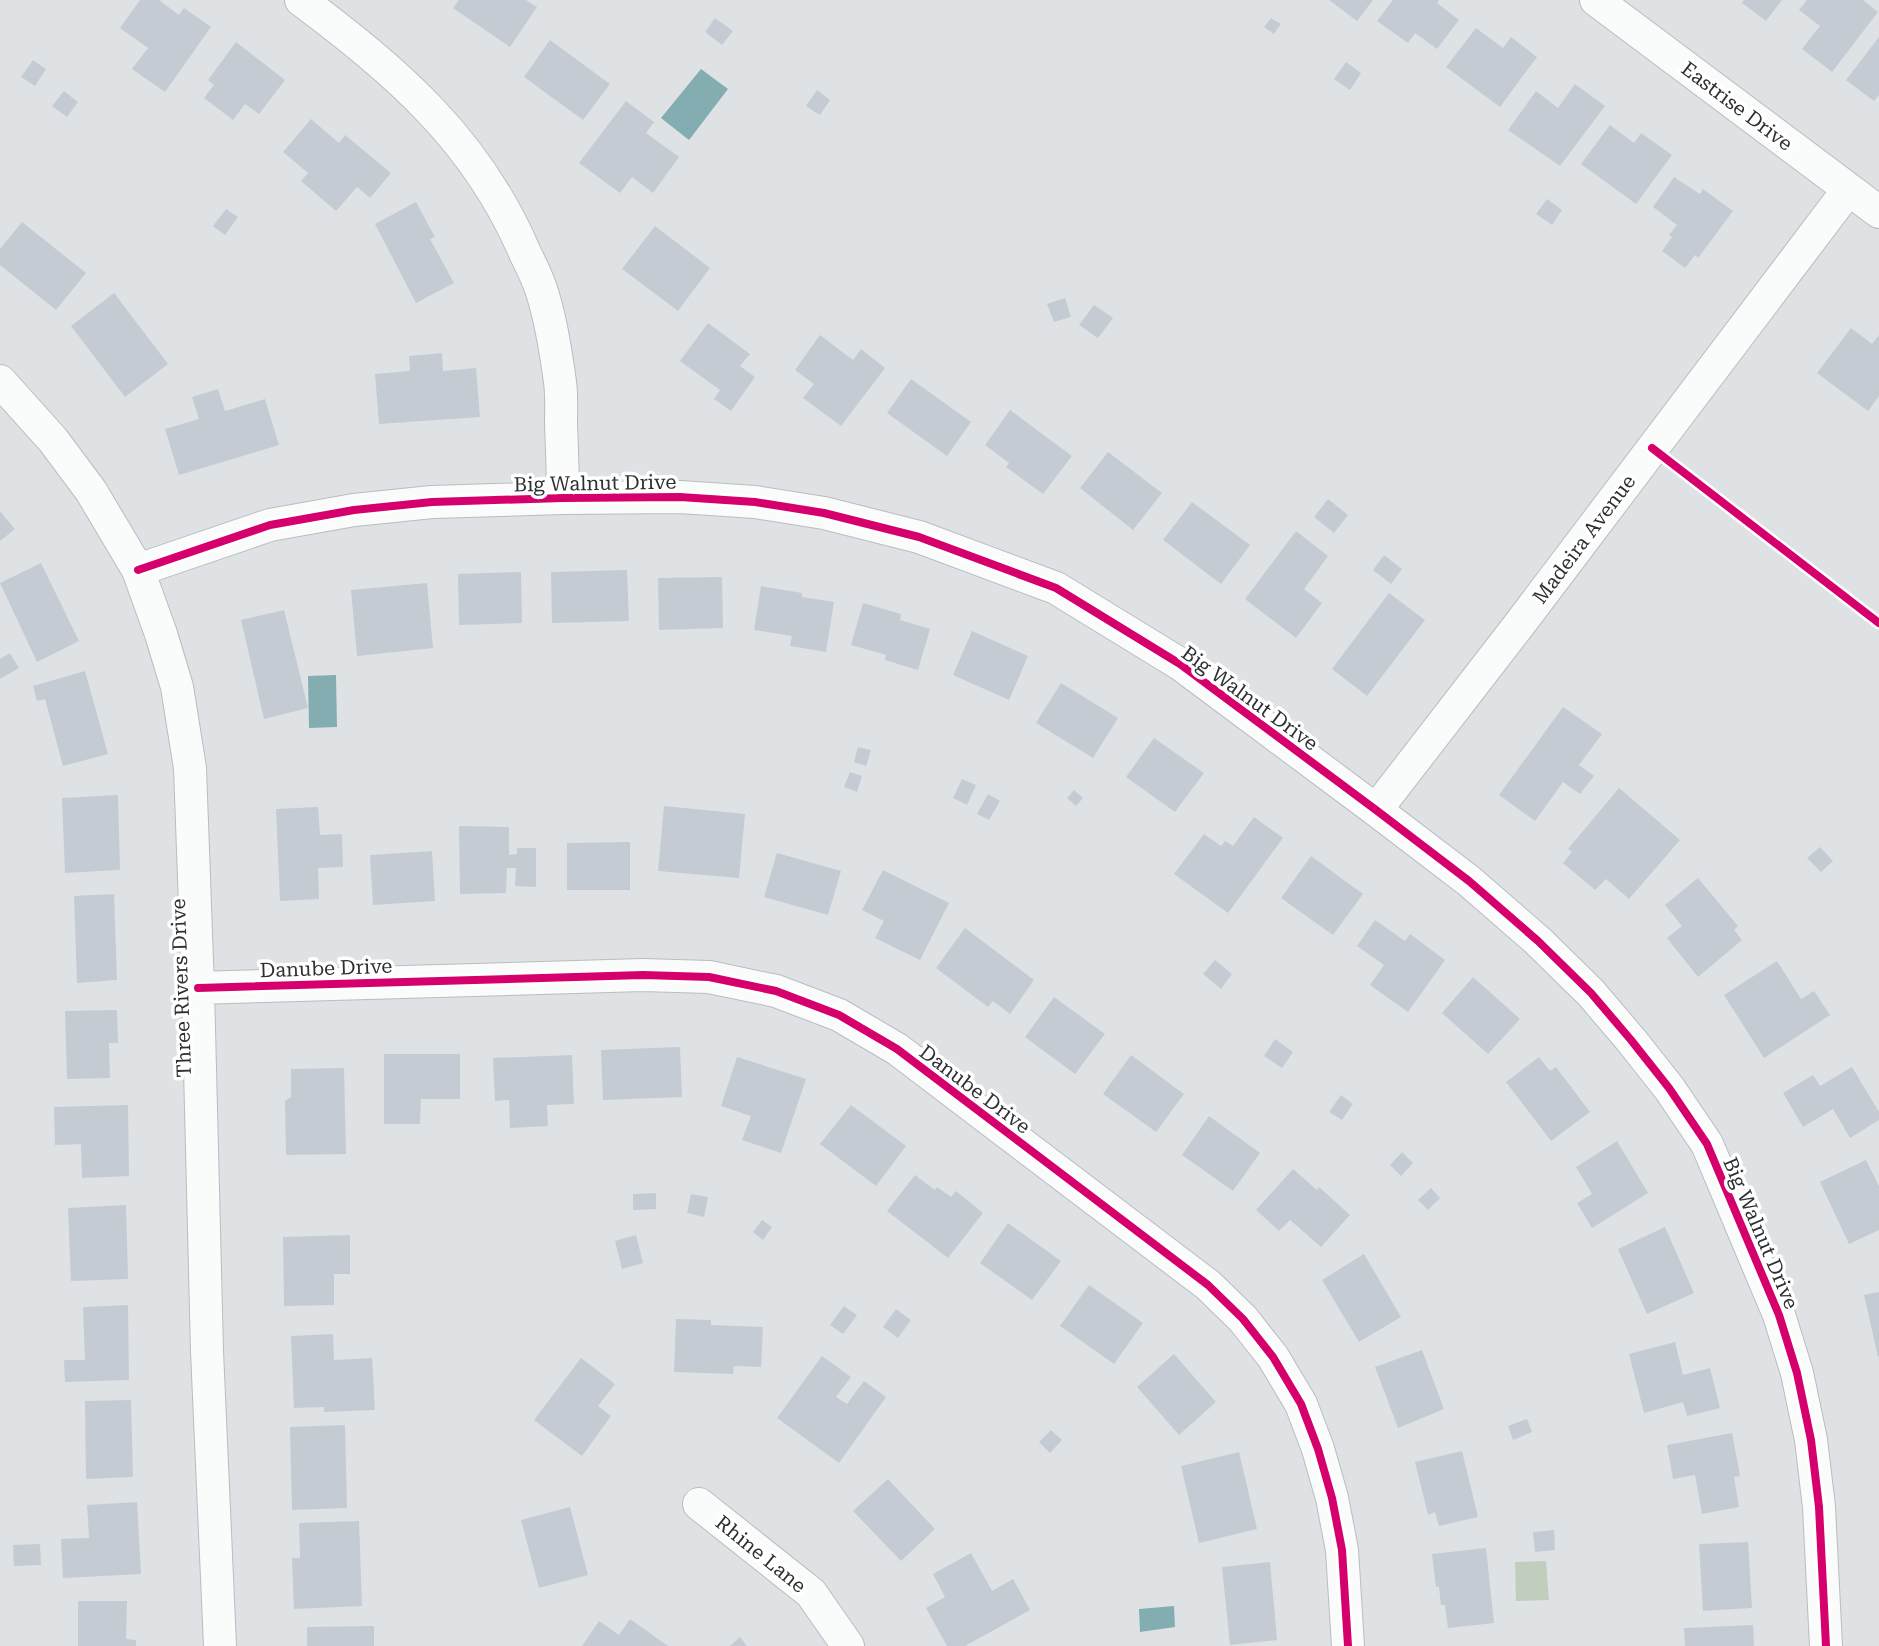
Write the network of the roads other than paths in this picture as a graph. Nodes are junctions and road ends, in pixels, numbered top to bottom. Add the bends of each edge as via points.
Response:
1 (301, 0) edge
2 (1596, 0) edge
3 (1848, 190) junction
4 (1879, 212) edge
5 (0, 381) edge
6 (563, 498) junction
7 (138, 570) junction
8 (1376, 810) junction
9 (198, 988) junction
10 (699, 1504) dead end
11 (220, 1646) edge
12 (848, 1646) edge
13 (1348, 1646) edge
14 (1826, 1646) edge

1 - 6 street via 427,106 456,136 501,203 542,291 550,329 560,385
2 - 3 street, Eastrise Drive
3 - 4 street, Eastrise Drive
3 - 8 street, Madeira Avenue
5 - 7 street, Three Rivers Drive via 91,491
6 - 7 street, Big Walnut Drive via 354,510 270,525
6 - 8 street, Big Walnut Drive via 680,497 824,513 919,537 1056,588 1180,664
7 - 9 street, Three Rivers Drive via 177,687 190,768
8 - 14 street, Big Walnut Drive via 1469,881 1591,993 1707,1144 1779,1315 1797,1373 1817,1494
9 - 11 street, Three Rivers Drive
9 - 13 street, Danube Drive via 709,977 776,991 839,1015 897,1049 1208,1285 1243,1319 1301,1404 1318,1449 1342,1550
10 - 12 street, Rhine Lane via 811,1593

